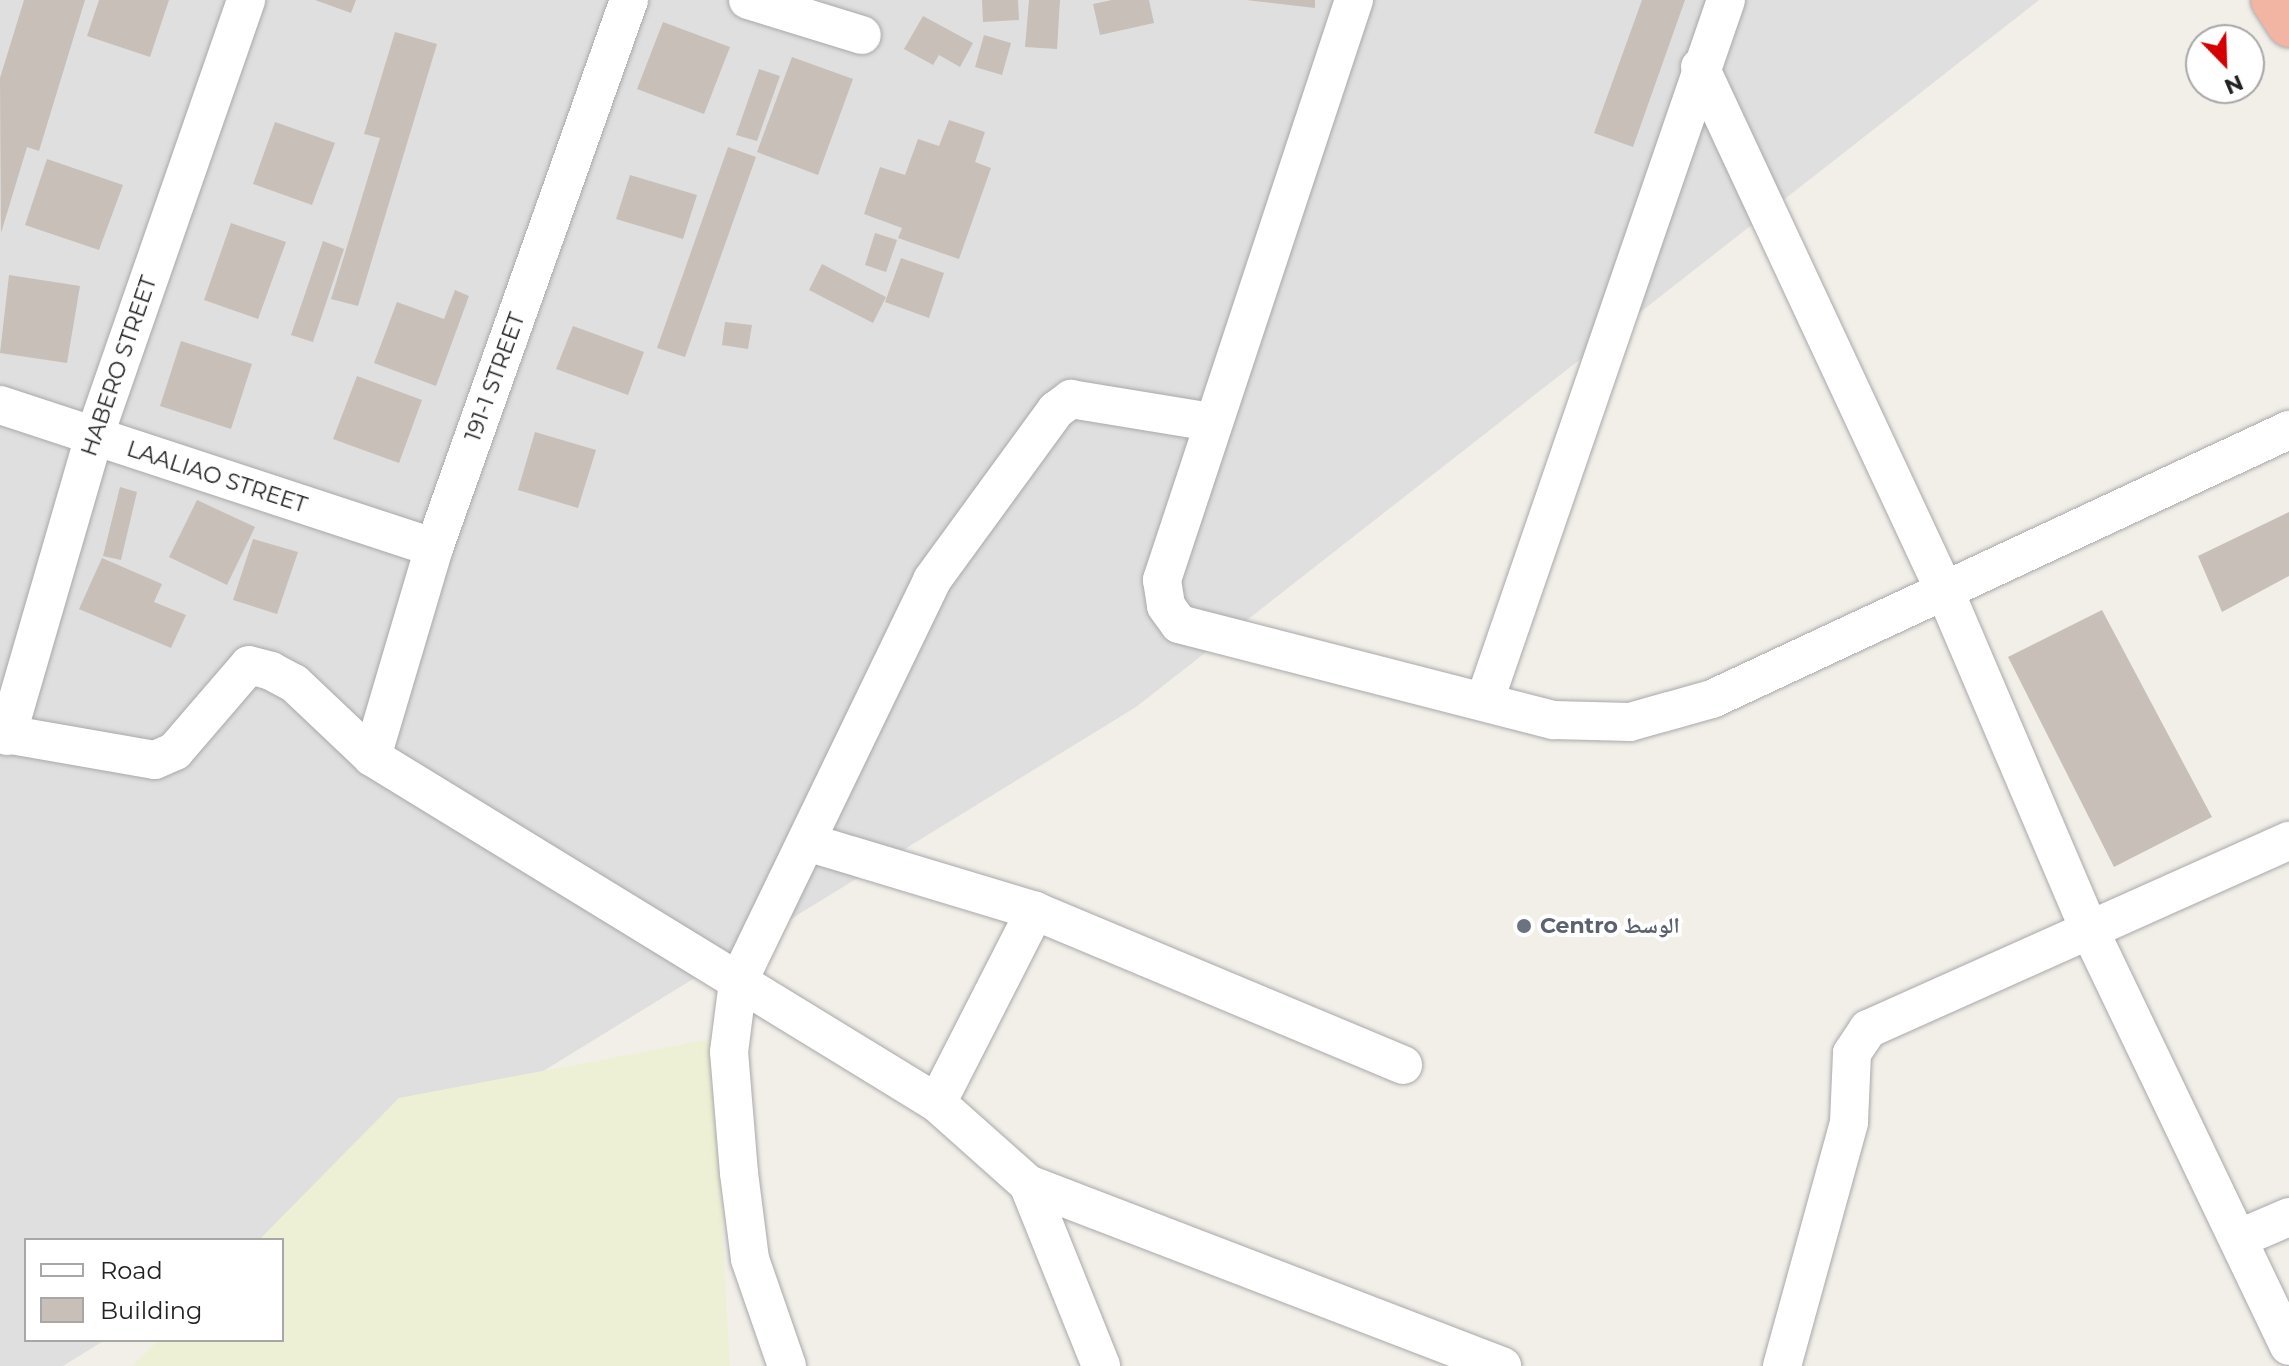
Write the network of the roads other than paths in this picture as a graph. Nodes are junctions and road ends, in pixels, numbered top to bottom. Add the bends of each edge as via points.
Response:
1 (246, 0) edge
2 (629, 0) edge
3 (748, 0) edge
4 (1354, 0) edge
5 (1726, 0) edge
6 (2273, 0) edge
7 (2289, 25) edge
8 (862, 35) dead end
9 (1700, 67) junction
10 (0, 405) edge
11 (1212, 422) junction
12 (2289, 430) edge
13 (94, 437) junction
14 (434, 548) junction
15 (1946, 594) junction
16 (1485, 700) junction
17 (3, 735) edge
18 (372, 757) junction
19 (2289, 841) edge
20 (807, 842) junction
21 (1035, 911) junction
22 (2090, 931) junction
23 (738, 982) junction
24 (1403, 1065) dead end
25 (937, 1103) junction
26 (1028, 1184) junction
27 (2289, 1217) edge
28 (2240, 1238) junction
29 (2289, 1346) edge
30 (787, 1366) edge
31 (1101, 1366) edge
32 (1502, 1366) edge
33 (1782, 1366) edge

1 - 13 street, HABERO STREET
2 - 14 street, 191-1 STREET
3 - 8 street
4 - 11 street
5 - 9 street
6 - 7 highway
9 - 15 street
9 - 16 street
10 - 13 street, LAALIAO STREET
11 - 16 street via 1162,580 1166,606 1179,624
11 - 20 street via 1071,399 1056,410 932,580
12 - 15 street
13 - 14 street, LAALIAO STREET
13 - 17 street, HABERO STREET
14 - 18 street, 191-1 STREET
15 - 16 street via 1712,699 1630,722 1554,720
15 - 22 street
17 - 18 street via 155,760 175,751 249,665 294,683
18 - 23 street
19 - 22 street
20 - 21 street
20 - 23 street
21 - 24 street
21 - 25 street
22 - 28 street
22 - 33 street via 1868,1029 1852,1053 1849,1122
23 - 25 street
23 - 30 street via 729,1052 739,1173 750,1259
25 - 26 street
26 - 31 street
26 - 32 street
27 - 28 street
28 - 29 street

